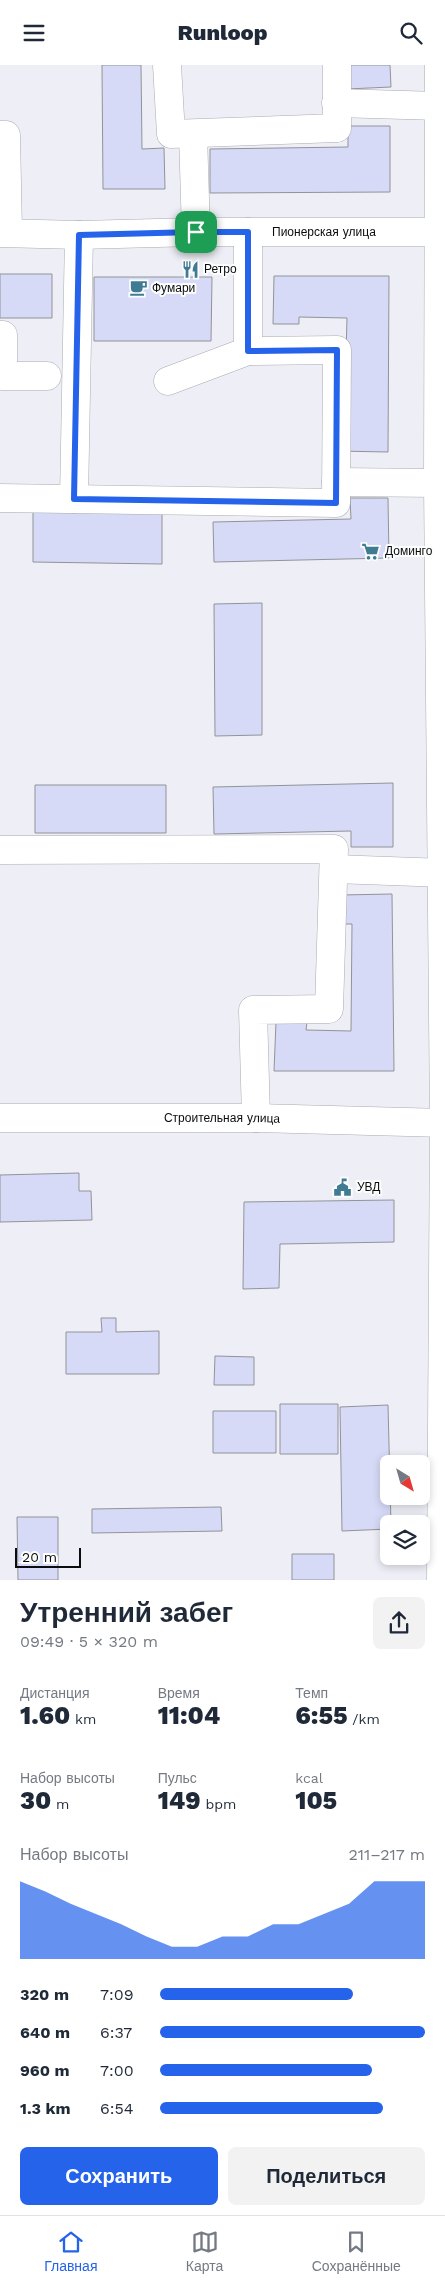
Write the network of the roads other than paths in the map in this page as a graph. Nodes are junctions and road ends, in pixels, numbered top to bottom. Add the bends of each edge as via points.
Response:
1 (168, 65) edge
2 (337, 65) edge
3 (441, 71) edge
4 (336, 103) junction
5 (439, 106) junction
6 (193, 134) junction
7 (0, 135) edge
8 (438, 231) junction
9 (4, 232) edge
10 (196, 232) junction
11 (248, 232) junction
12 (79, 235) junction
13 (0, 335) edge
14 (248, 351) junction
15 (47, 376) dead end
16 (168, 381) dead end
17 (442, 393) edge
18 (336, 482) junction
19 (438, 483) junction
20 (0, 498) edge
21 (74, 499) junction
22 (0, 850) edge
23 (334, 869) junction
24 (443, 873) edge
25 (0, 1118) edge
26 (256, 1118) junction
27 (444, 1123) edge
28 (443, 1334) edge
29 (441, 1580) edge

1 - 6 street via 171,135
2 - 4 street
3 - 5 street
4 - 5 street
4 - 6 street via 337,128
5 - 8 street
6 - 10 street
7 - 9 street via 6,135
8 - 11 street, Пионерская улица
8 - 17 street
9 - 12 street, Пионерская улица
10 - 11 street, Пионерская улица
10 - 12 street, Пионерская улица
11 - 14 street
12 - 21 street
13 - 15 street via 3,335 3,376
14 - 16 street
14 - 18 street via 337,350
17 - 19 street
18 - 19 street
18 - 21 street via 336,503
19 - 24 street
20 - 21 street
22 - 23 street via 334,849
23 - 24 street
23 - 26 street via 329,1009 253,1010
24 - 27 street
25 - 26 street, Строительная улица
26 - 27 street, Строительная улица
27 - 28 street
28 - 29 street

